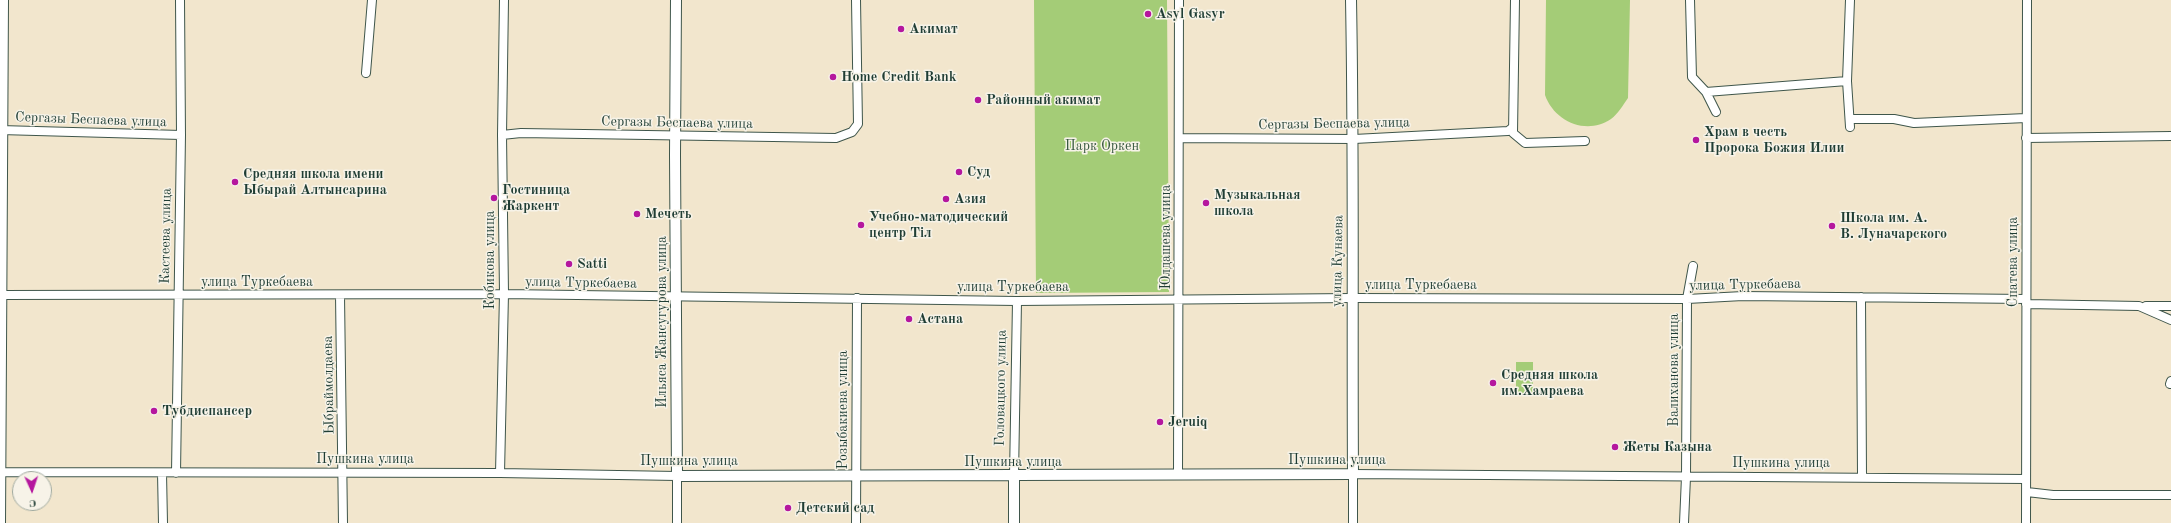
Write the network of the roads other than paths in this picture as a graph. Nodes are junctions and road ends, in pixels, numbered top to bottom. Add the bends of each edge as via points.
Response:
1 (4, 0) edge
2 (180, 0) edge
3 (372, 0) edge
4 (504, 0) edge
5 (676, 0) edge
6 (856, 0) edge
7 (1179, 0) edge
8 (1351, 0) edge
9 (1515, 0) edge
10 (1690, 0) edge
11 (1850, 0) edge
12 (2027, 0) edge
13 (366, 73) dead end
14 (1847, 81) junction
15 (1706, 92) junction
16 (1716, 112) dead end
17 (2026, 118) junction
18 (1, 130) edge
19 (1511, 130) junction
20 (181, 135) junction
21 (502, 135) junction
22 (675, 136) junction
23 (2171, 136) edge
24 (1179, 138) junction
25 (2026, 138) junction
26 (1354, 139) junction
27 (1585, 141) dead end
28 (1693, 266) dead end
29 (504, 294) junction
30 (1, 295) edge
31 (178, 295) junction
32 (340, 295) junction
33 (676, 297) junction
34 (1861, 297) junction
35 (857, 298) junction
36 (1352, 298) junction
37 (1687, 299) junction
38 (1179, 300) junction
39 (1017, 301) junction
40 (2026, 302) junction
41 (2139, 306) junction
42 (2171, 306) edge
43 (2171, 320) edge
44 (1, 472) edge
45 (162, 473) junction
46 (176, 473) junction
47 (344, 473) junction
48 (500, 473) junction
49 (1178, 474) junction
50 (1353, 474) junction
51 (677, 476) junction
52 (855, 476) junction
53 (1014, 476) junction
54 (1686, 477) junction
55 (1862, 477) junction
56 (2026, 479) junction
57 (2027, 492) junction
58 (2171, 495) edge
59 (1, 523) edge
60 (163, 523) edge
61 (343, 523) edge
62 (677, 523) edge
63 (856, 523) edge
64 (1014, 523) edge
65 (1353, 523) edge
66 (1684, 523) edge
67 (2026, 523) edge

1 - 18 street
2 - 20 street, Кастеева улица
3 - 13 street
4 - 21 street, Кобикова улица
5 - 22 main road, Ильяса Жансугурова улица
6 - 22 street, Сергазы Беспаева улица via 858,124 852,132 836,138
7 - 24 street, Юлдашева улица
8 - 26 main road, улица Кунаева
9 - 19 street
10 - 15 street via 1692,77
11 - 14 street
12 - 17 street, Спатева улица
14 - 15 street
14 - 17 street via 1850,123 1894,119 1914,123
15 - 16 street
17 - 25 street, Спатева улица
18 - 20 street, Сергазы Беспаева улица
18 - 30 street
19 - 26 street, Сергазы Беспаева улица
19 - 27 street via 1525,143
20 - 31 street, Кастеева улица
21 - 22 street, Сергазы Беспаева улица via 521,133
21 - 29 street, Кобикова улица
22 - 33 main road, Ильяса Жансугурова улица
23 - 25 street
24 - 26 street, Сергазы Беспаева улица
24 - 38 street, Юлдашева улица
25 - 40 street, Спатева улица
26 - 36 main road, улица Кунаева
28 - 37 street, Валиханова улица
29 - 32 street, улица Туркебаева
29 - 33 street, улица Туркебаева
29 - 48 street, Кобикова улица
30 - 31 street, улица Туркебаева
30 - 44 street
31 - 32 street, улица Туркебаева
31 - 46 street, Кастеева улица
32 - 47 street, Ыбраймолдаева
33 - 35 street, улица Туркебаева
33 - 51 main road, Ильяса Жансугурова улица
34 - 37 street, улица Туркебаева via 1743,296
34 - 40 street, улица Туркебаева
34 - 55 street
35 - 39 street, улица Туркебаева
35 - 52 street, Розыбакиева улица
36 - 37 street, улица Туркебаева
36 - 38 street, улица Туркебаева
36 - 50 main road, улица Кунаева
37 - 54 street, Валиханова улица
38 - 39 street, улица Туркебаева
38 - 49 street, Юлдашева улица
39 - 53 street, Головацкого улица
40 - 41 street, улица Туркебаева
40 - 56 street, Спатева улица
41 - 42 street, улица Туркебаева
41 - 43 street
44 - 45 street, Пушкина улица
44 - 59 street
45 - 46 street, Пушкина улица
45 - 60 street
46 - 47 street, Пушкина улица
47 - 48 street, Пушкина улица
47 - 61 street, Ыбраймолдаева
48 - 51 street, Пушкина улица
49 - 50 main road, Пушкина улица
49 - 53 main road, Пушкина улица
50 - 54 street, Пушкина улица
50 - 65 street, улица Кунаева
51 - 52 main road, Пушкина улица
51 - 62 street, Ильяса Жансугурова улица
52 - 53 main road, Пушкина улица
52 - 63 street, Розыбакиева улица
53 - 64 main road, Головацкого улица
54 - 55 street, Пушкина улица
54 - 66 street, Валиханова улица
55 - 56 street, Пушкина улица
56 - 57 street, Спатева улица
57 - 58 street via 2053,495
57 - 67 street, Спатева улица

